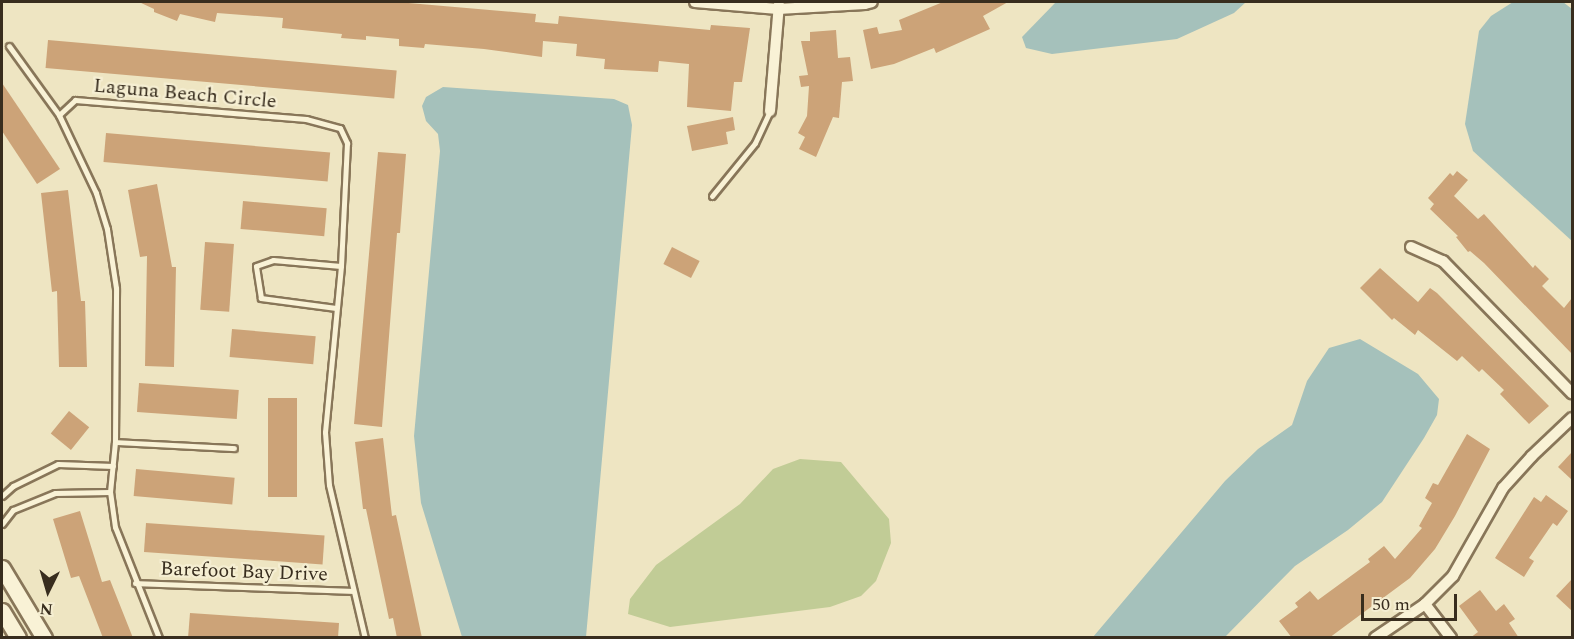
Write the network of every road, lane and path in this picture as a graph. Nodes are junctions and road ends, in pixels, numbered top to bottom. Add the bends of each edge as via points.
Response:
1 (695, 2) edge
2 (872, 2) edge
3 (778, 5) edge
4 (9, 46) dead end
5 (770, 111) joint
6 (59, 115) junction
7 (712, 196) dead end
8 (1411, 247) dead end
9 (341, 266) junction
10 (336, 308) junction
11 (1572, 393) edge
12 (1572, 418) edge
13 (115, 442) junction
14 (234, 448) dead end
15 (113, 466) junction
16 (110, 492) junction
17 (2, 496) edge
18 (2, 524) edge
19 (2, 568) edge
20 (135, 583) junction
21 (352, 591) junction
22 (1425, 604) junction
23 (2, 611) edge
24 (18, 638) edge
25 (44, 638) edge
26 (159, 638) edge
27 (365, 638) edge
28 (1375, 638) edge
29 (1451, 638) edge

1 - 3 street
2 - 3 street
3 - 5 street
4 - 6 lane
5 - 7 lane via 755,143
6 - 9 lane, Laguna Beach Circle via 75,100 306,119 340,128 347,143
6 - 13 lane via 96,193 107,229 116,288
8 - 11 street via 1443,261
9 - 10 lane, Laguna Beach Circle
9 - 10 lane via 273,260 256,266 261,298
10 - 21 lane, Laguna Beach Circle via 325,432 329,485
12 - 22 street via 1503,488 1453,576
13 - 14 lane
13 - 15 lane
15 - 16 lane
15 - 17 lane via 58,464
16 - 18 lane via 55,493 13,510
16 - 20 lane via 115,527
19 - 25 main road
20 - 21 lane, Barefoot Bay Drive
20 - 26 lane
21 - 27 lane, Laguna Beach Circle
22 - 28 street
22 - 29 street
23 - 24 main road

